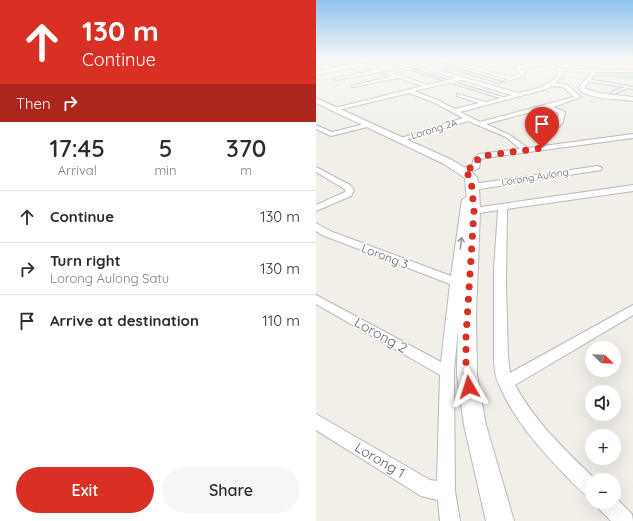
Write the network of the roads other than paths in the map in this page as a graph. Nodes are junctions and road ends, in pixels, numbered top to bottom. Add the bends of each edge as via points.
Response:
1 (361, 84) edge
2 (421, 84) edge
3 (435, 84) edge
4 (461, 84) edge
5 (483, 84) edge
6 (493, 84) edge
7 (551, 84) edge
8 (553, 84) edge
9 (584, 84) edge
10 (612, 84) edge
11 (353, 86) dead end
12 (427, 86) junction
13 (488, 86) junction
14 (628, 87) junction
15 (633, 88) edge
16 (409, 91) junction
17 (588, 92) junction
18 (613, 93) dead end
19 (576, 94) junction
20 (459, 95) dead end
21 (517, 95) junction
22 (504, 98) junction
23 (633, 99) edge
24 (316, 100) edge
25 (484, 103) junction
26 (547, 106) junction
27 (334, 109) junction
28 (456, 111) junction
29 (468, 119) junction
30 (479, 124) junction
31 (369, 126) junction
32 (316, 127) edge
33 (554, 128) dead end
34 (633, 136) edge
35 (400, 140) junction
36 (526, 150) junction
37 (598, 168) dead end
38 (316, 169) edge
39 (464, 170) junction
40 (633, 188) edge
41 (473, 191) junction
42 (503, 207) junction
43 (316, 208) edge
44 (474, 211) junction
45 (316, 226) edge
46 (456, 282) junction
47 (316, 298) edge
48 (633, 309) edge
49 (447, 372) junction
50 (506, 383) junction
51 (316, 421) edge
52 (585, 482) edge
53 (446, 491) junction
54 (613, 509) edge
55 (450, 521) edge
56 (500, 521) edge
57 (625, 521) edge

1 - 11 street
2 - 12 street
3 - 12 street
4 - 22 lane
5 - 13 street
6 - 13 street
7 - 21 street
8 - 19 street via 565,86
9 - 17 street via 581,89
10 - 14 lane
12 - 16 street
13 - 21 street
14 - 15 lane
14 - 18 lane
16 - 27 street
16 - 28 street
17 - 19 street
17 - 23 street
19 - 26 street via 578,96 575,99
20 - 25 street
21 - 22 street
22 - 25 street
24 - 27 street
25 - 28 street
26 - 30 street
26 - 33 street via 562,112 560,122
27 - 31 street
28 - 29 street
29 - 30 street
29 - 35 street, Lorong 2A
30 - 36 street via 508,136
31 - 32 street via 332,134
31 - 35 street
34 - 36 street
35 - 39 street
36 - 39 street via 482,156 478,158 476,166
37 - 41 street, Lorong Aulong
38 - 43 street via 350,190 348,194
39 - 41 street via 471,178
40 - 42 street
41 - 44 street
46 -> 41 street via 464,209 466,200
42 - 44 street
42 - 50 street via 500,243 500,323 502,371
44 - 56 street via 466,375 475,425
45 - 46 street, Lorong 3 via 326,233
46 - 49 street
47 - 49 street, Lorong 2
48 - 50 street
49 - 53 street
50 - 52 street via 517,404 562,460
51 - 53 street, Lorong 1 via 428,489
53 - 55 street
54 - 57 street

